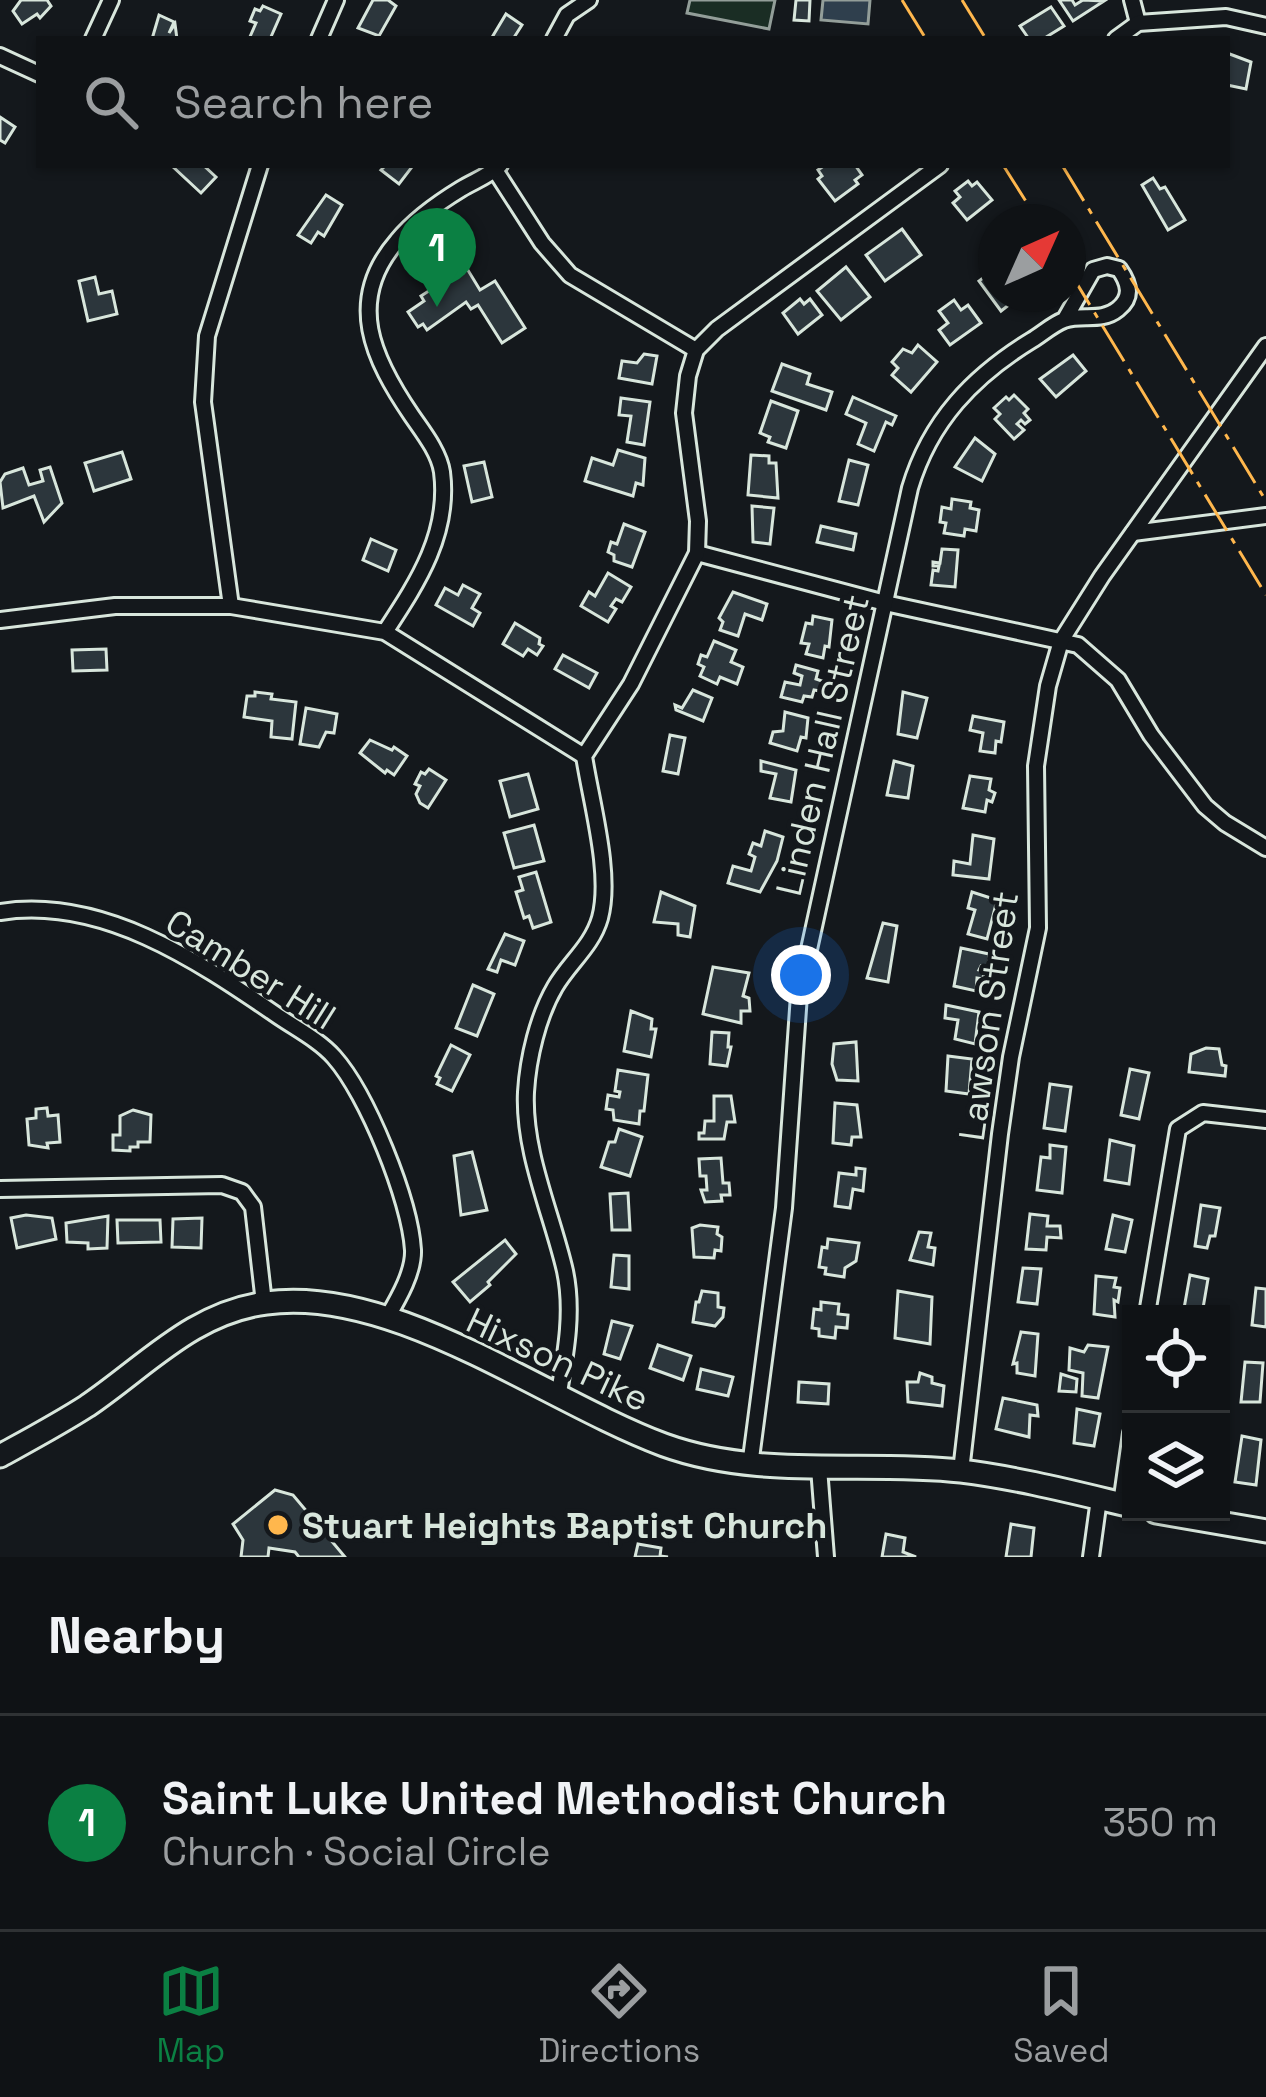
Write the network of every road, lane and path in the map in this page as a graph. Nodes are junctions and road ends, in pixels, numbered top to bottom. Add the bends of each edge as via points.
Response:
1 (111, 0) edge
2 (335, 0) edge
3 (589, 0) edge
4 (1132, 0) edge
5 (1138, 23) junction
6 (1266, 26) edge
7 (94, 36) edge
8 (320, 36) edge
9 (556, 36) edge
10 (1120, 36) edge
11 (0, 56) edge
12 (36, 73) edge
13 (259, 168) edge
14 (497, 168) edge
15 (936, 168) edge
16 (1066, 319) junction
17 (696, 350) junction
18 (1264, 350) edge
19 (1266, 516) edge
20 (1266, 526) edge
21 (1133, 533) junction
22 (697, 554) junction
23 (885, 603) junction
24 (231, 606) junction
25 (0, 620) edge
26 (385, 632) junction
27 (1061, 641) junction
28 (584, 755) junction
29 (1266, 848) edge
30 (0, 912) edge
31 (1266, 1120) edge
32 (0, 1189) edge
33 (263, 1303) junction
34 (1149, 1305) edge
35 (387, 1318) junction
36 (559, 1398) junction
37 (0, 1456) edge
38 (750, 1466) junction
39 (819, 1468) junction
40 (962, 1472) junction
41 (1117, 1503) edge
42 (1208, 1521) edge
43 (1266, 1531) edge
44 (826, 1557) edge
45 (1091, 1557) edge

1 - 7 street
2 - 8 street
3 - 9 street
4 - 5 street
5 - 6 street via 1226,17
5 - 10 street
11 - 12 street
13 - 24 street via 207,336 203,401
14 - 17 street via 570,275
14 - 26 street via 395,242 368,296 371,340 441,466 443,490 425,569
15 - 17 street
16 - 16 street, Linden Hall Street via 1094,270 1119,269 1128,281 1120,307 1103,317
16 - 23 street, Linden Hall Street via 983,375 929,437
17 - 22 street via 684,412
18 - 21 street, Lawson Street
19 - 20 street
19 - 21 street
21 - 27 street, Lawson Street
22 - 23 street
22 - 28 street via 631,684
23 - 27 street
23 - 38 street, Linden Hall Street via 799,995 784,1208
24 - 25 street via 115,605
24 - 26 street
26 - 28 street
27 - 29 street via 1104,664 1186,784 1225,824
27 - 40 street, Lawson Street via 1036,766 1038,928 1011,1057
28 - 36 street via 605,894 599,923 539,1024 526,1094 569,1307
30 - 35 street, Camber Hill via 28,907 128,929 178,951 331,1053 361,1091 413,1253
31 - 34 street via 1203,1113 1178,1129
32 - 33 street via 222,1185 242,1192 253,1207
33 - 35 main road, Hixson Pike via 312,1299
33 - 37 main road, Hixson Pike via 175,1337 88,1404
35 - 36 main road, Hixson Pike
36 - 38 main road, Hixson Pike via 664,1444
38 - 39 main road, Hixson Pike
39 - 40 main road, Hixson Pike
39 - 44 street
40 - 41 main road, Hixson Pike
41 - 45 street
42 - 43 main road

